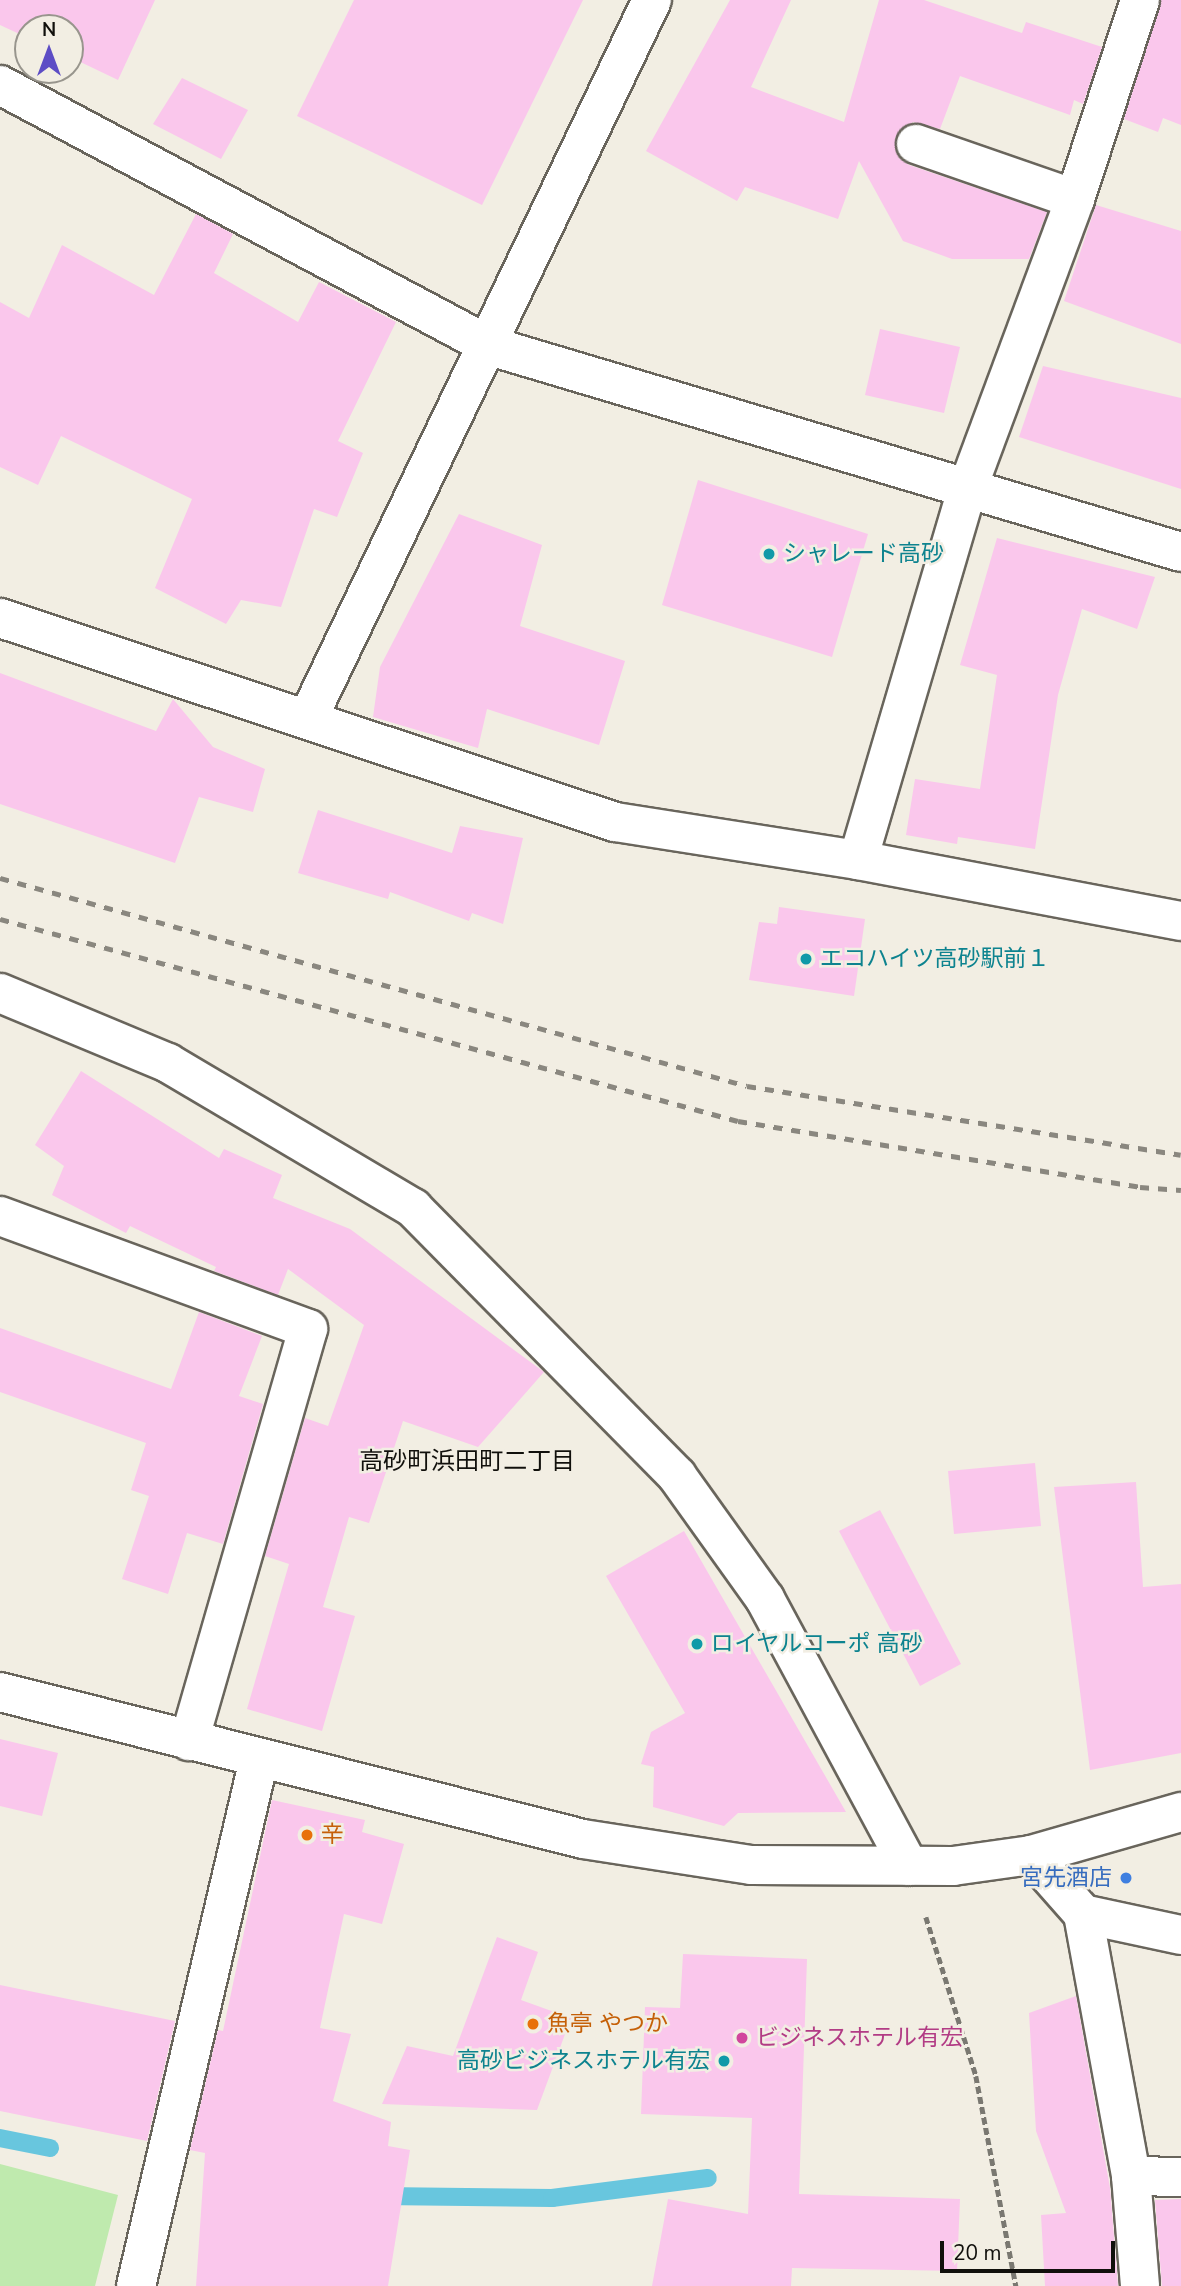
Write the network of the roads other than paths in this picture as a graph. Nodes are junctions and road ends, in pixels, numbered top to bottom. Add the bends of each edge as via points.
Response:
1 (652, 0) edge
2 (1140, 0) edge
3 (0, 85) edge
4 (916, 144) dead end
5 (1075, 199) junction
6 (490, 346) junction
7 (968, 488) junction
8 (1181, 552) edge
9 (0, 618) edge
10 (308, 718) junction
11 (858, 860) junction
12 (1181, 921) edge
13 (0, 993) edge
14 (0, 1216) edge
15 (0, 1692) edge
16 (189, 1741) junction
17 (259, 1759) junction
18 (1181, 1812) edge
19 (1031, 1855) junction
20 (909, 1866) junction
21 (1083, 1914) junction
22 (1181, 1935) edge
23 (1131, 2176) junction
24 (1181, 2177) edge
25 (136, 2286) edge
26 (1140, 2286) edge

1 - 6 street
2 - 5 street
3 - 6 street
4 - 5 street
5 - 7 street
6 - 7 street
6 - 10 street
7 - 8 street
7 - 11 street
9 - 10 street
10 - 11 street via 615,822
11 - 12 street
13 - 20 street via 168,1063 413,1208 677,1476 765,1599
14 - 16 street via 308,1329
15 - 16 street
16 - 17 street
17 - 20 street via 583,1839 679,1857 751,1865
17 - 25 street
18 - 19 street
19 - 20 street via 953,1866
19 - 21 street
21 - 22 street
21 - 23 street
23 - 24 street
23 - 26 street

